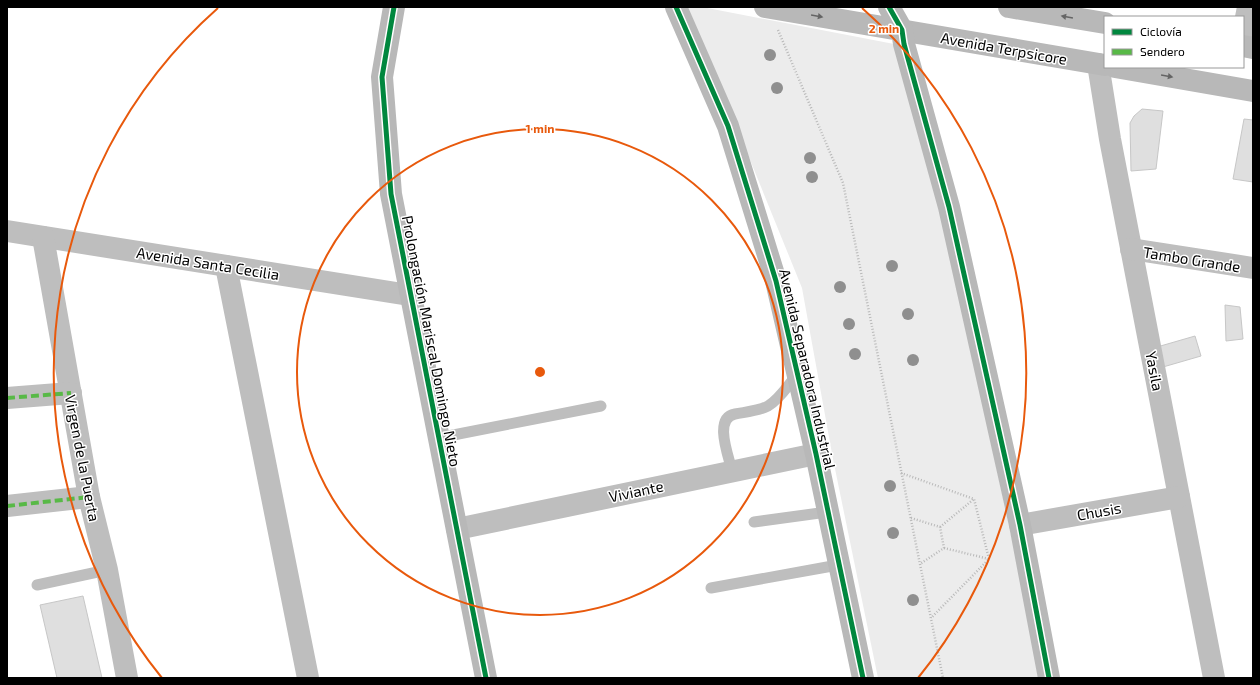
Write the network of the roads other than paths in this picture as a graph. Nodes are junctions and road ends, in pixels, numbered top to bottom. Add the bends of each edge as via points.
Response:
1 (394, 7) edge
2 (676, 7) edge
3 (767, 7) edge
4 (889, 7) edge
5 (1009, 7) edge
6 (1248, 7) edge
7 (1104, 23) edge
8 (1244, 28) edge
9 (902, 30) junction
10 (1104, 65) edge
11 (1106, 68) edge
12 (1123, 68) edge
13 (1253, 91) edge
14 (7, 231) edge
15 (43, 237) junction
16 (1131, 249) junction
17 (226, 266) junction
18 (1253, 268) edge
19 (409, 295) junction
20 (797, 374) junction
21 (71, 393) junction
22 (7, 398) edge
23 (601, 406) dead end
24 (438, 438) junction
25 (816, 454) junction
26 (732, 471) junction
27 (89, 497) junction
28 (1179, 498) junction
29 (7, 506) edge
30 (827, 512) junction
31 (754, 522) dead end
32 (1020, 525) junction
33 (457, 529) junction
34 (838, 565) junction
35 (107, 570) junction
36 (37, 585) dead end
37 (710, 588) dead end
38 (127, 678) edge
39 (308, 678) edge
40 (486, 678) edge
41 (862, 678) edge
42 (1049, 678) edge
43 (1214, 678) edge

1 - 19 main road, Prolongación Mariscal Domingo Nieto via 382,77 391,194
2 - 20 main road, Avenida Separadora Industrial via 728,126 776,281
3 -> 9 main road, Avenida Terpsicore
4 - 9 main road
7 -> 5 main road
6 - 8 street
9 - 10 main road, Avenida Terpsicore
9 - 32 main road via 950,207
11 - 16 street, Yasila via 1110,139
12 -> 13 main road, Avenida Terpsicore
14 - 15 street, Avenida Santa Cecilia
15 - 17 street, Avenida Santa Cecilia
15 - 21 street, Virgen de la Puerta
16 - 18 street, Tambo Grande
16 - 28 street, Yasila
17 - 19 street, Avenida Santa Cecilia
17 - 39 street
19 - 24 main road, Prolongación Mariscal Domingo Nieto
20 - 25 main road, Avenida Separadora Industrial
20 - 26 lane via 767,407 732,414 725,421 723,430
21 - 22 street
21 - 27 street, Virgen de la Puerta
23 - 24 lane
24 - 33 main road, Prolongación Mariscal Domingo Nieto
25 - 26 street, Viviante
25 - 30 main road, Avenida Separadora Industrial
26 - 33 street, Viviante
27 - 29 street
27 - 35 street, Virgen de la Puerta
28 - 32 street, Chusis
28 - 43 street, Yasila
30 - 31 lane
30 - 34 main road, Avenida Separadora Industrial
32 - 42 main road
33 - 40 main road, Prolongación Mariscal Domingo Nieto
34 - 37 lane
34 - 41 main road, Avenida Separadora Industrial
35 - 36 lane
35 - 38 street, Virgen de la Puerta

